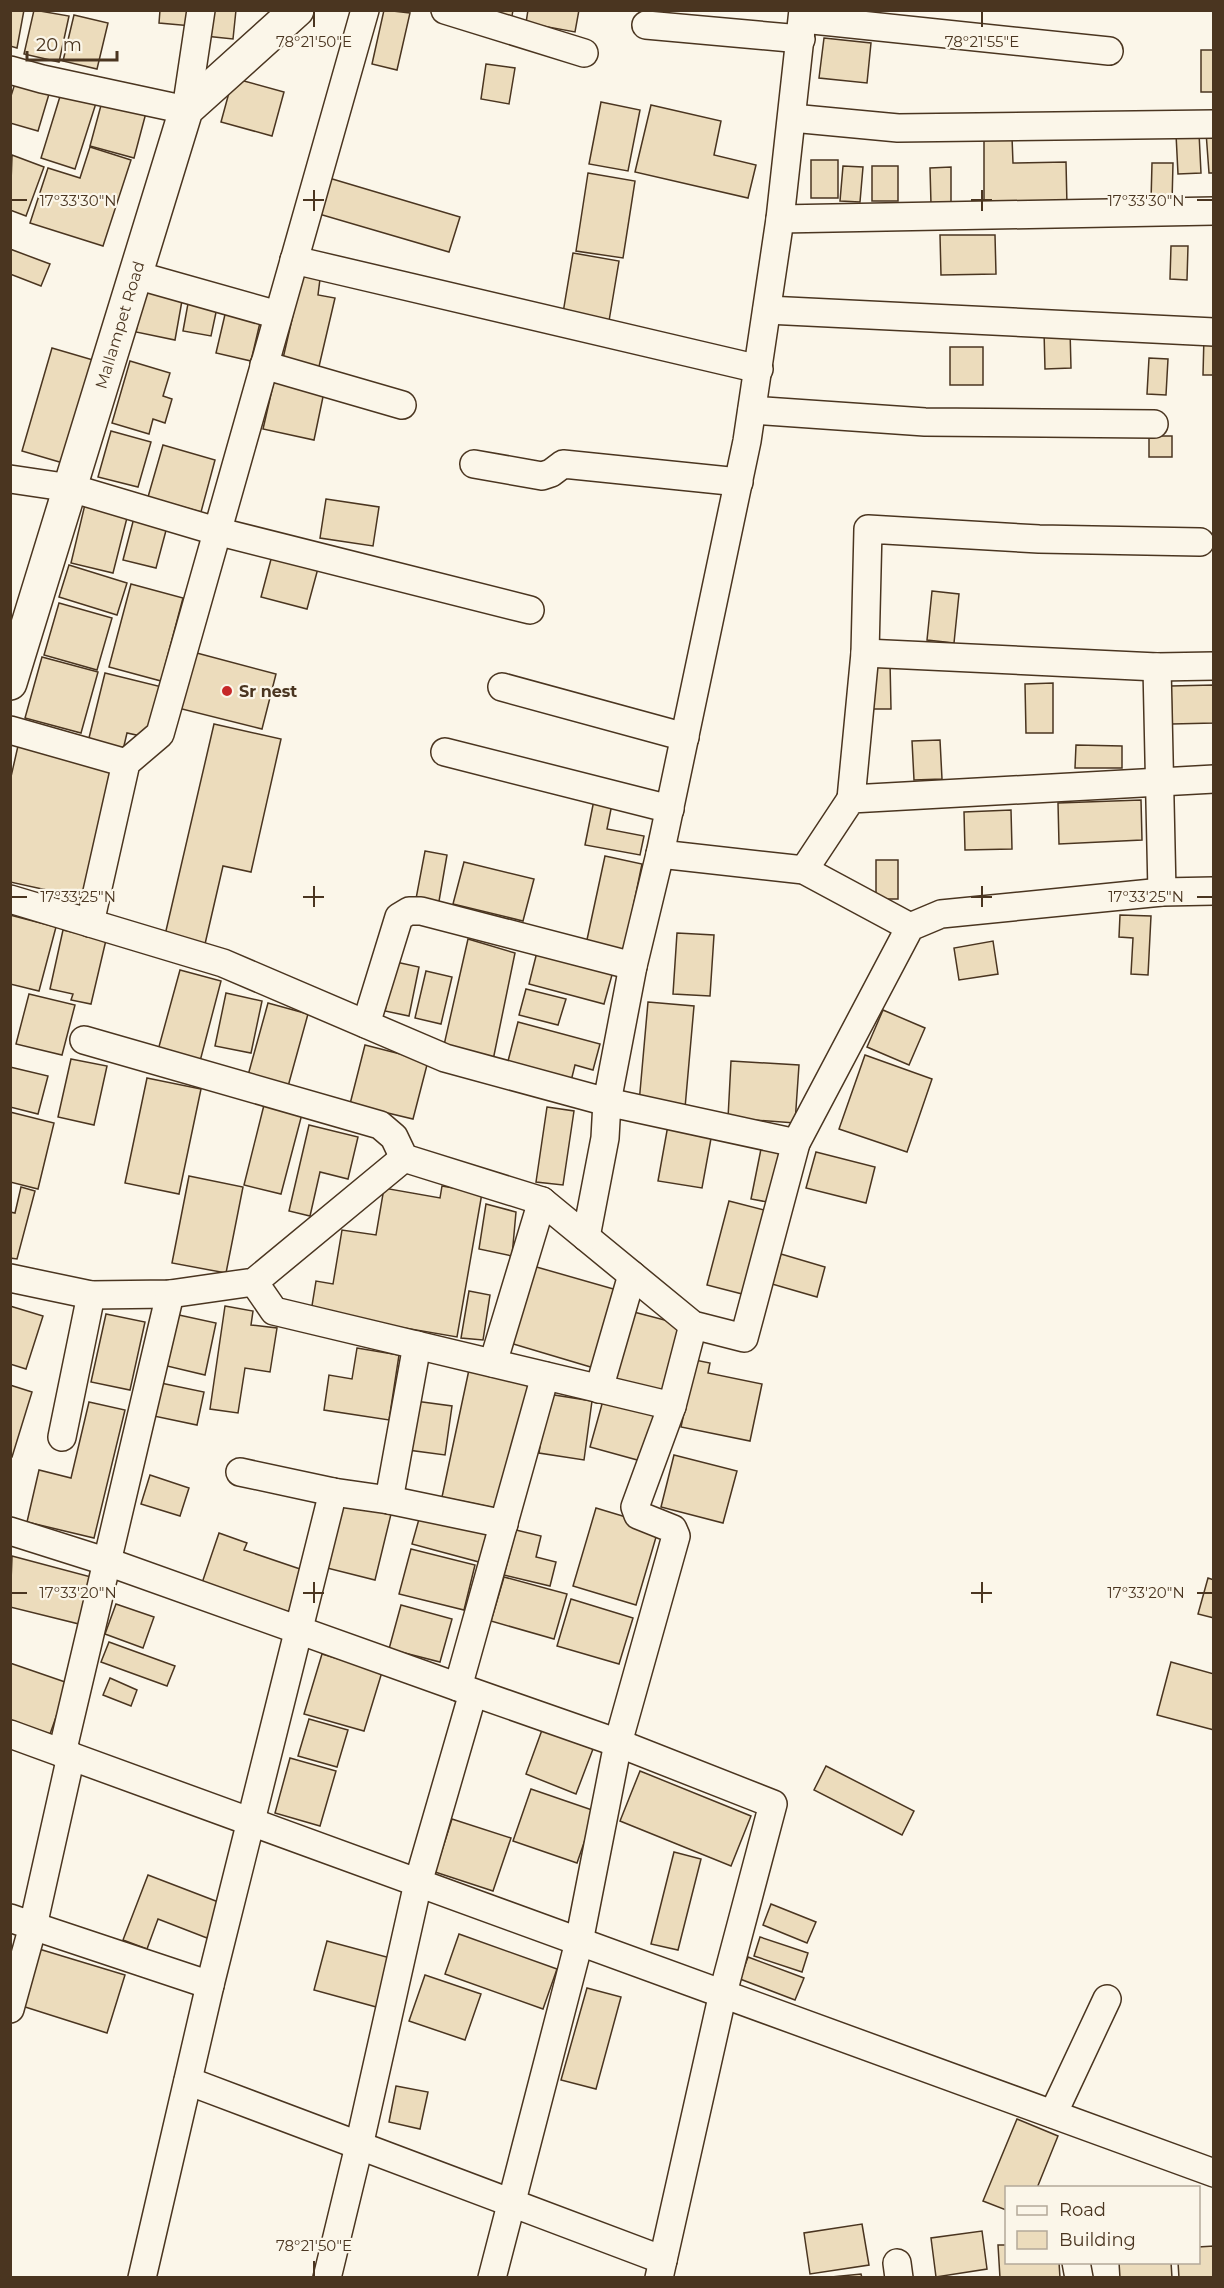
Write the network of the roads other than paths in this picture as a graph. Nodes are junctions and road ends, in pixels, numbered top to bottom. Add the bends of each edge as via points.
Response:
1 (201, 10) edge
2 (297, 10) edge
3 (365, 10) edge
4 (445, 10) edge
5 (802, 23) edge
6 (646, 24) dead end
7 (1108, 51) dead end
8 (584, 53) dead end
9 (10, 70) edge
10 (186, 110) junction
11 (792, 118) junction
12 (1214, 124) edge
13 (1214, 211) edge
14 (780, 219) junction
15 (294, 260) junction
16 (136, 275) junction
17 (767, 310) junction
18 (278, 315) junction
19 (1214, 332) edge
20 (264, 365) junction
21 (759, 369) junction
22 (402, 405) dead end
23 (752, 410) junction
24 (1154, 424) dead end
25 (474, 464) dead end
26 (10, 479) edge
27 (739, 482) junction
28 (71, 488) junction
29 (216, 531) junction
30 (1200, 542) dead end
31 (530, 610) dead end
32 (865, 653) junction
33 (1214, 666) edge
34 (1157, 667) junction
35 (10, 683) edge
36 (502, 687) dead end
37 (10, 730) edge
38 (685, 737) junction
39 (445, 753) dead end
40 (126, 762) junction
41 (1214, 779) edge
42 (1159, 781) junction
43 (851, 799) junction
44 (670, 809) junction
45 (660, 854) junction
46 (804, 870) junction
47 (1214, 891) edge
48 (1162, 892) junction
49 (10, 899) edge
50 (90, 923) junction
51 (910, 927) junction
52 (633, 966) junction
53 (366, 1024) junction
54 (84, 1040) dead end
55 (607, 1102) junction
56 (796, 1143) junction
57 (404, 1158) junction
58 (542, 1201) junction
59 (586, 1237) junction
60 (632, 1275) junction
61 (10, 1278) edge
62 (254, 1282) junction
63 (170, 1294) junction
64 (91, 1295) junction
65 (693, 1325) junction
66 (417, 1345) junction
67 (493, 1363) junction
68 (545, 1376) junction
69 (599, 1389) junction
70 (672, 1406) junction
71 (62, 1437) dead end
72 (240, 1472) dead end
73 (333, 1492) junction
74 (388, 1500) junction
75 (504, 1524) junction
76 (10, 1531) edge
77 (108, 1562) junction
78 (298, 1630) junction
79 (466, 1690) junction
80 (10, 1734) edge
81 (618, 1743) junction
82 (67, 1755) junction
83 (250, 1821) junction
84 (418, 1882) junction
85 (22, 1922) edge
86 (579, 1942) junction
87 (210, 1985) junction
88 (723, 1993) junction
89 (1107, 1999) dead end
90 (10, 2009) edge
91 (188, 2081) junction
92 (1053, 2114) junction
93 (359, 2146) junction
94 (1214, 2173) edge
95 (512, 2203) junction
96 (661, 2269) edge
97 (142, 2277) edge
98 (327, 2277) edge
99 (492, 2277) edge

1 - 10 street
2 - 10 main road
3 - 15 street
4 - 8 street
5 - 6 street
5 - 7 street
5 - 11 street
9 - 10 street
10 - 16 main road, Mallampet Road
11 - 12 street via 898,128
11 - 14 street
13 - 14 street
14 - 17 street
15 - 18 street
15 - 21 street
16 - 18 street
16 - 28 main road, Mallampet Road
17 - 19 street
17 - 21 street
18 - 20 street
20 - 22 street
20 - 29 street
21 - 23 street
23 - 24 street via 903,421
23 - 27 street
25 - 27 street via 542,476 563,464
26 - 28 street
27 - 38 street
28 - 29 street
28 - 35 main road, Mallampet Road
29 - 31 street
29 - 40 street via 160,734
30 - 32 street via 1039,539 868,529
32 - 34 street
32 - 43 street
33 - 34 street
34 - 42 street
36 - 38 street
37 - 40 street
38 - 44 street
39 - 44 street
40 - 50 street
41 - 42 street
42 - 43 street
42 - 48 street
43 - 46 street
44 - 45 street
45 - 46 street
45 - 52 street
46 - 51 street
47 - 48 street
48 - 51 street via 941,914
49 - 50 street
50 - 53 street via 223,963
51 - 56 street
52 - 53 street via 409,911 399,917
52 - 55 street
53 - 55 street via 445,1058
54 - 57 street via 380,1125 394,1137
55 - 56 street
55 - 59 street
56 - 65 street via 744,1338
57 - 58 street
57 - 62 street
58 - 59 street
58 - 67 street
59 - 60 street
60 - 65 street
60 - 69 street
61 - 64 street
62 - 63 street
62 - 66 street via 274,1311
63 - 64 street
63 - 77 street
64 - 71 street
65 - 70 street
66 - 67 street
66 - 74 street
67 - 68 street
68 - 69 street
68 - 75 street
69 - 70 street
70 - 81 street via 635,1507 638,1515 673,1529 676,1536
72 - 73 street
73 - 74 street
73 - 78 street
74 - 75 street
75 - 79 street
76 - 77 street
77 - 78 street
77 - 82 street
78 - 79 street
78 - 83 street
79 - 81 street
79 - 84 street
80 - 82 street
81 - 86 street
81 - 88 street via 773,1804
82 - 83 street
82 - 85 street
83 - 84 street
83 - 87 street
84 - 86 street
84 - 93 street
85 - 87 street
85 - 90 street
86 - 88 street
86 - 95 street
87 - 91 street
88 - 92 street
88 - 96 street
89 - 92 street
91 - 93 street
91 - 97 street
92 - 94 street
93 - 95 street
93 - 98 street
95 - 96 street
95 - 99 street

